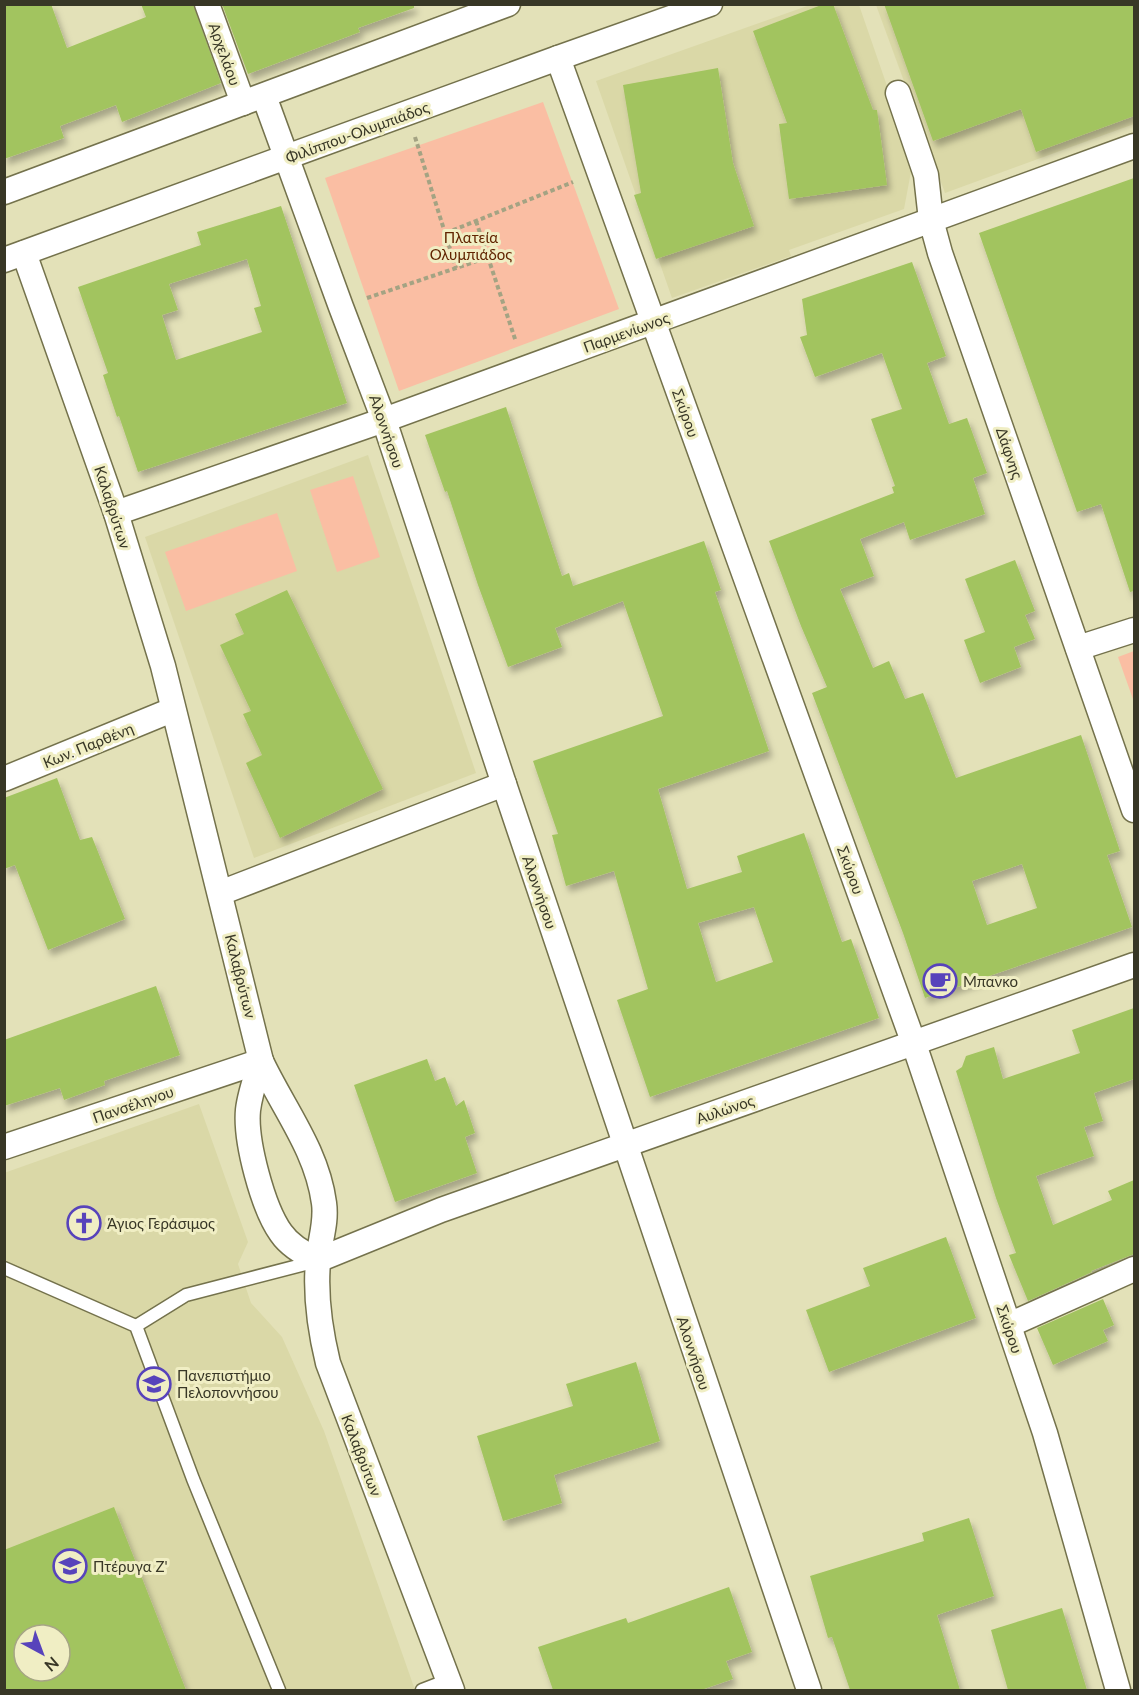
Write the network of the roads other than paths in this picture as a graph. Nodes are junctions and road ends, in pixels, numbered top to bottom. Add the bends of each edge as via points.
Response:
1 (207, 4) edge
2 (508, 4) edge
3 (710, 4) edge
4 (484, 9) edge
5 (558, 58) junction
6 (898, 93) dead end
7 (254, 100) junction
8 (1134, 146) edge
9 (286, 158) junction
10 (6, 186) edge
11 (931, 220) junction
12 (14, 256) edge
13 (653, 321) junction
14 (384, 420) junction
15 (116, 513) junction
16 (1134, 630) edge
17 (1078, 648) junction
18 (172, 710) junction
19 (4, 779) edge
20 (504, 784) junction
21 (1134, 810) edge
22 (220, 893) junction
23 (1134, 966) edge
24 (914, 1044) junction
25 (261, 1061) junction
26 (625, 1144) junction
27 (4, 1147) edge
28 (318, 1260) junction
29 (4, 1268) edge
30 (1134, 1269) edge
31 (1009, 1325) junction
32 (136, 1326) junction
33 (450, 1685) edge
34 (279, 1690) edge
35 (422, 1690) edge
36 (809, 1690) edge
37 (1118, 1690) edge

1 - 7 street, Αρχελάου
2 - 4 street
3 - 5 street, Φιλίππου-Ολυμπιάδος
4 - 7 street
5 - 9 street, Φιλίππου-Ολυμπιάδος
5 - 13 street, Σκύρου
6 - 11 street, Δάφνης via 926,175
7 - 9 street, Αλοννήσου
7 - 10 street
8 - 11 street, Παρμενίωνος
9 - 12 street, Φιλίππου-Ολυμπιάδος
9 - 14 street, Αλοννήσου
11 - 13 street, Παρμενίωνος
11 - 17 street, Δάφνης
12 - 15 street, Καλαβρύτων
13 - 14 street, Παρμενίωνος
13 - 24 street, Σκύρου
14 - 15 street, Παρμενίωνος
14 - 20 street, Αλοννήσου
15 - 18 street, Καλαβρύτων via 163,666
16 - 17 street
17 - 21 street, Δάφνης
18 - 19 street, Κων. Παρθένη
18 - 22 street, Καλαβρύτων
20 - 22 street
20 - 26 street, Αλοννήσου
22 - 25 street, Καλαβρύτων
23 - 24 street, Αυλώνος
24 - 26 street, Αυλώνος
24 - 31 street, Σκύρου
25 - 27 street, Πανσέληνου
25 - 28 street, Καλαβρύτων via 299,1128 322,1188 325,1215
25 - 28 street via 248,1112 257,1171 280,1232
26 - 28 street, Αυλώνος via 441,1210
26 - 36 street, Αλοννήσου
28 - 32 lane via 186,1295
28 - 33 street, Καλαβρύτων via 319,1321 328,1363
29 - 32 lane
30 - 31 street
31 - 37 street, Σκύρου via 1046,1433
32 - 34 lane
33 - 35 lane

